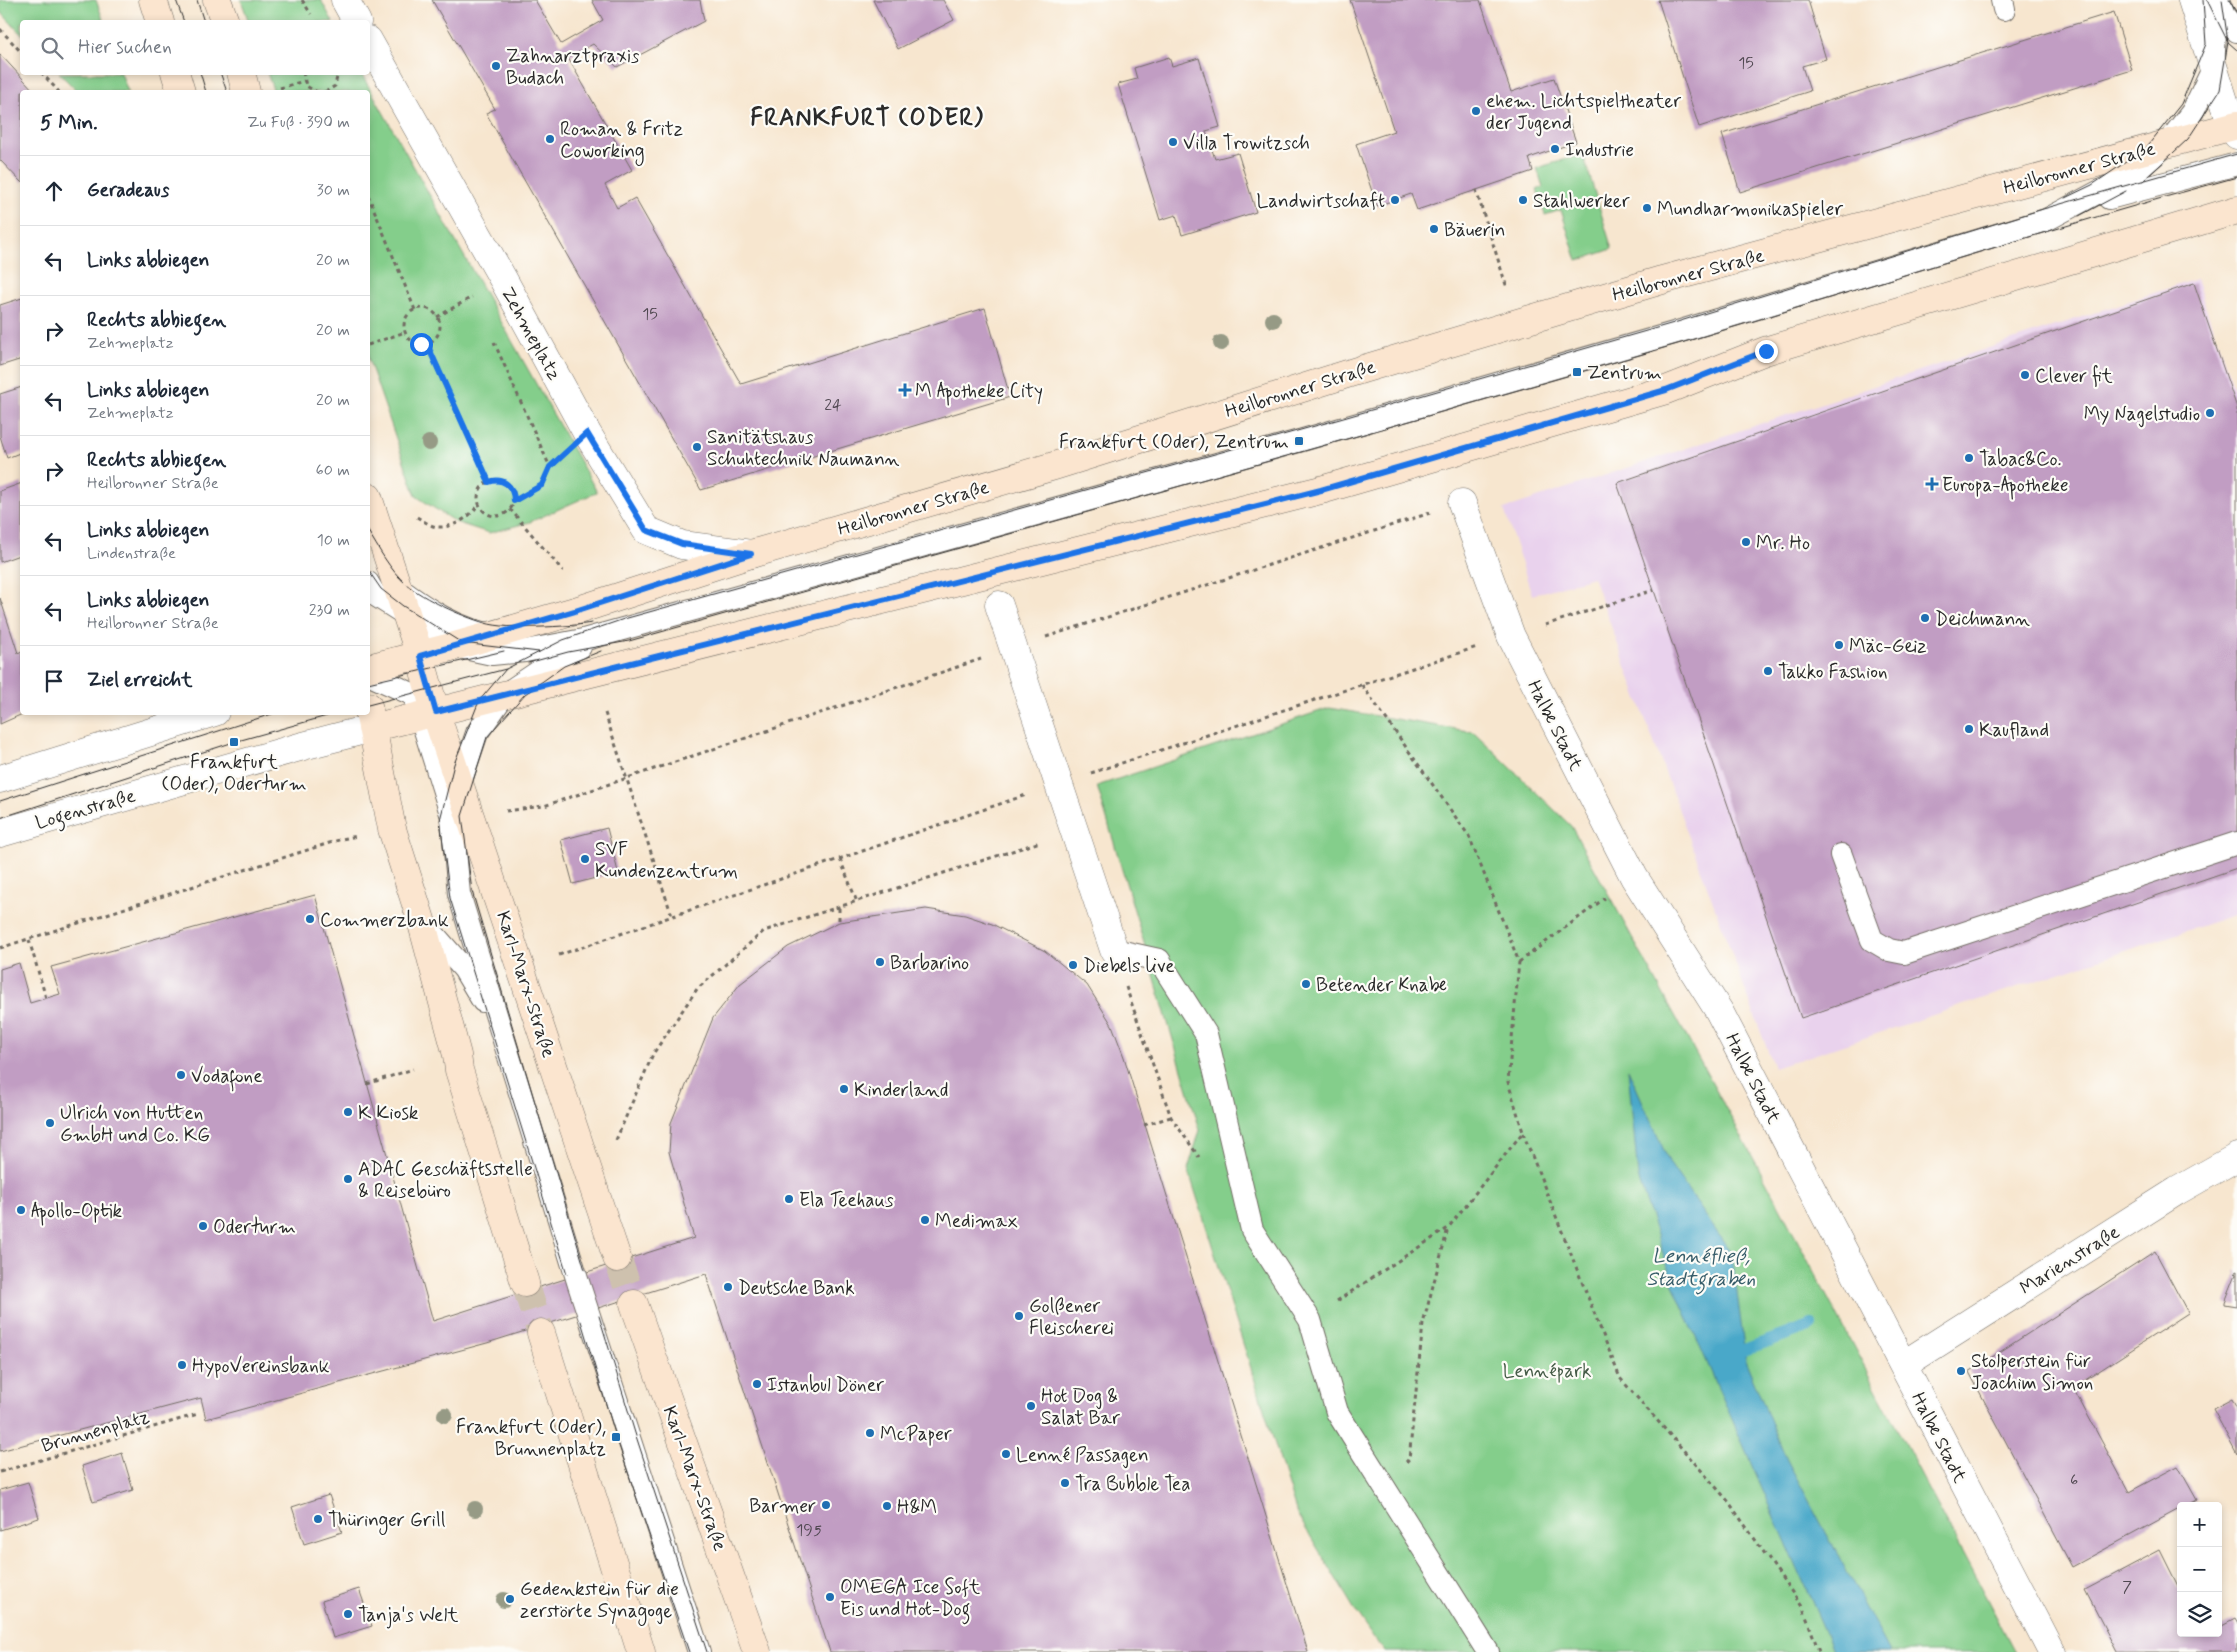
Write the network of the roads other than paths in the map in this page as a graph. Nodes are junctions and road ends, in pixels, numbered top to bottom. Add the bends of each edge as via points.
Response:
1 (153, 0) edge
2 (217, 0) edge
3 (345, 0) edge
4 (2192, 0) edge
5 (2213, 0) edge
6 (2218, 0) edge
7 (159, 20) edge
8 (224, 20) edge
9 (357, 20) edge
10 (2237, 31) edge
11 (370, 44) edge
12 (2213, 69) junction
13 (176, 75) edge
14 (244, 75) edge
15 (180, 90) edge
16 (258, 90) edge
17 (2235, 129) edge
18 (2168, 143) junction
19 (2237, 164) edge
20 (2237, 210) edge
21 (2046, 220) junction
22 (370, 503) edge
23 (1462, 503) dead end
24 (751, 554) junction
25 (370, 586) edge
26 (397, 587) junction
27 (999, 605) dead end
28 (406, 616) junction
29 (623, 630) junction
30 (492, 635) junction
31 (455, 646) junction
32 (422, 663) junction
33 (370, 671) edge
34 (370, 672) edge
35 (504, 695) junction
36 (428, 713) junction
37 (206, 715) edge
38 (370, 717) edge
39 (0, 780) edge
40 (460, 783) junction
41 (452, 818) junction
42 (0, 833) edge
43 (2237, 843) edge
44 (1841, 855) dead end
45 (472, 891) dead end
46 (421, 920) junction
47 (1114, 950) joint
48 (506, 1047) junction
49 (2237, 1157) edge
50 (617, 1258) tunnel mouth
51 (525, 1283) tunnel mouth
52 (634, 1304) tunnel mouth
53 (541, 1333) tunnel mouth
54 (1903, 1365) junction
55 (641, 1652) edge
56 (699, 1652) edge
57 (756, 1652) edge
58 (1488, 1652) edge
59 (2052, 1652) edge

1 - 7 street
2 - 8 street
3 - 9 street
4 - 12 street
5 - 12 lane via 2216,16
6 - 10 lane via 2224,16
11 - 24 street, Zehmeplatz via 587,433 646,530 682,544
12 - 17 street
12 - 18 lane via 2193,111
13 - 15 street
14 - 16 street
17 - 18 street, Heilbronner Straße
18 - 21 lane via 2134,174
18 - 24 street, Heilbronner Straße via 1662,280 1054,466
19 - 21 lane via 2122,194
20 - 35 street via 1766,351 1666,390 1321,490
21 - 29 lane via 1658,338
22 - 26 street, Karl-Marx-Straße
23 - 54 street, Halbe Stadt via 1511,636 1634,877 1719,1011
24 - 30 street, Heilbronner Straße
25 - 28 lane via 375,595
26 - 28 street, Karl-Marx-Straße
26 - 30 lane via 464,628
27 - 47 street
28 - 31 lane
28 - 32 street, Karl-Marx-Straße
29 - 30 lane via 572,636
29 - 31 lane via 525,651 492,654
29 - 35 lane via 568,652
30 - 31 street, Heilbronner Straße
31 - 32 street, Heilbronner Straße
32 - 33 street, Heilbronner Straße
32 - 36 street, Karl-Marx-Straße
34 - 36 lane via 414,695
35 - 36 street
35 - 40 lane via 477,733
36 - 38 street
36 - 40 street, Karl-Marx-Straße
36 - 41 lane
37 - 39 street
38 - 42 street, Logenstraße via 294,748
38 - 46 street via 392,829
40 - 41 lane
40 - 50 street, Karl-Marx-Straße
41 - 45 lane
41 - 48 lane via 459,894
43 - 44 lane via 1904,953 1889,950 1872,940
46 - 48 lane via 464,969
46 - 51 street via 459,1070
47 - 58 lane via 1159,960 1206,1034 1252,1230 1310,1320 1337,1412
48 - 56 lane via 579,1285
49 - 54 street, Marienstraße via 2177,1191
52 - 57 street, Karl-Marx-Straße
53 - 55 street
54 - 59 street, Halbe Stadt

